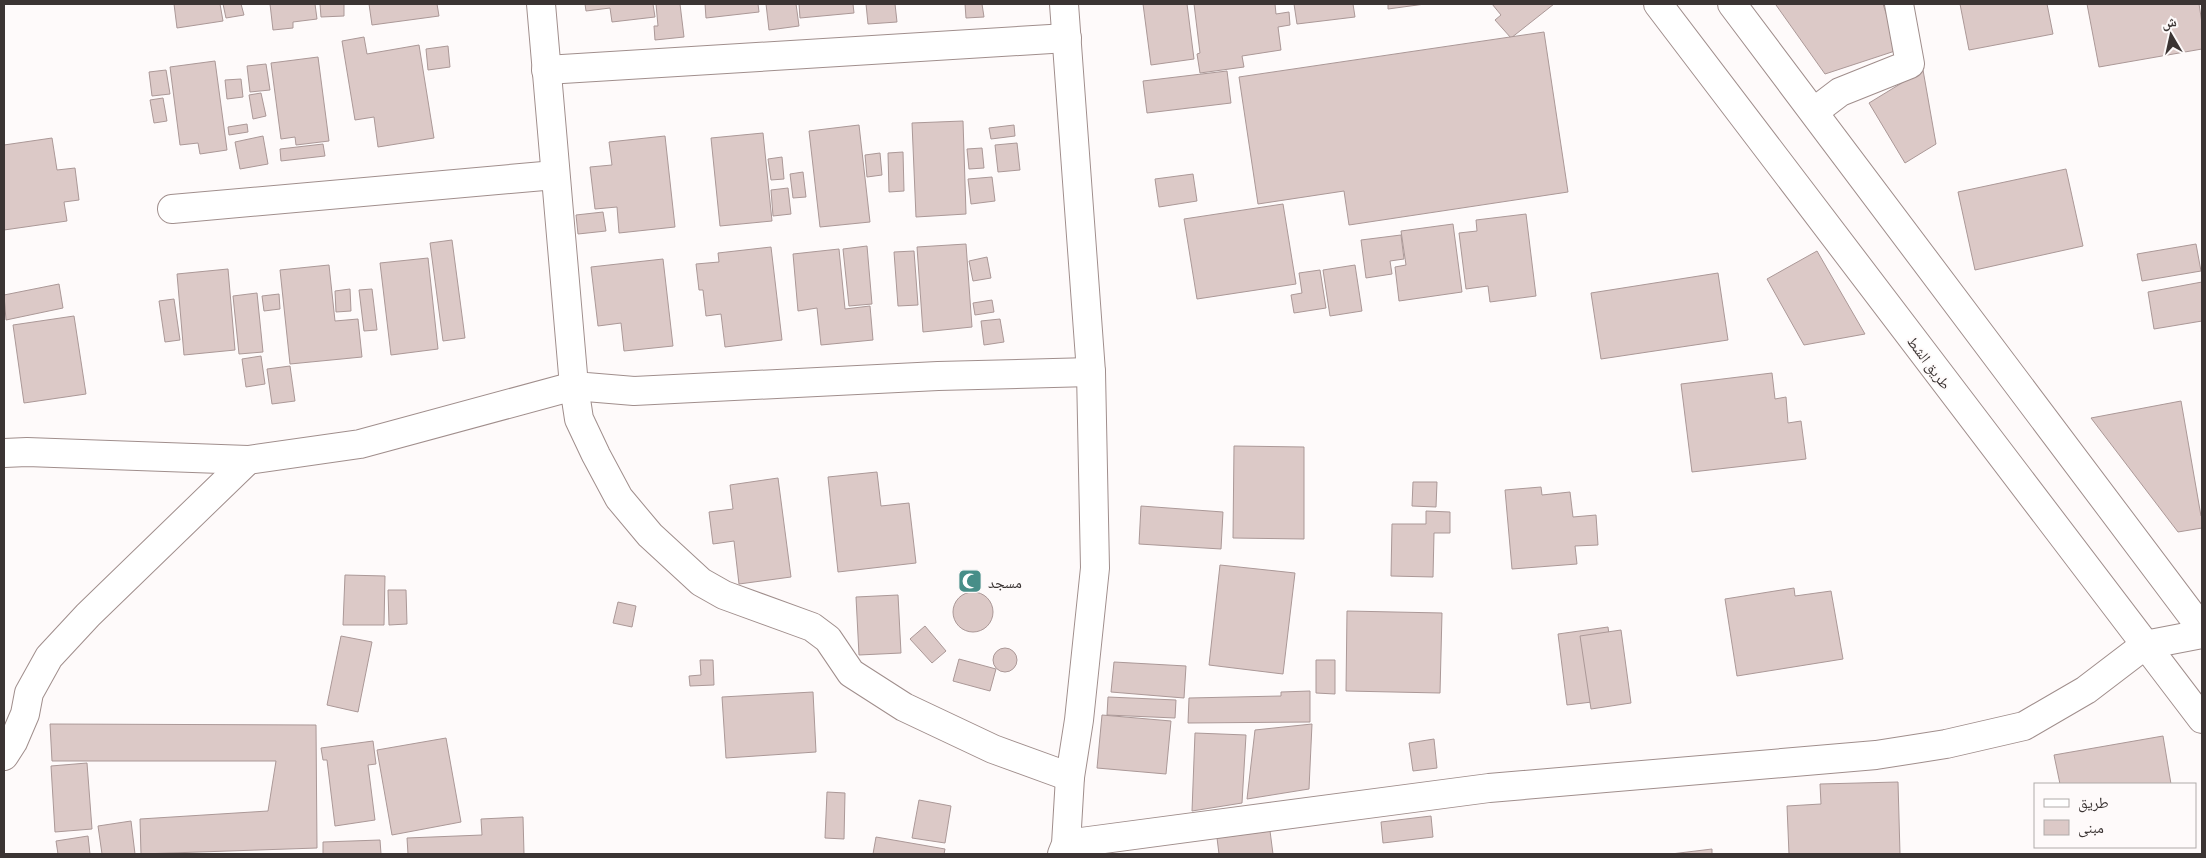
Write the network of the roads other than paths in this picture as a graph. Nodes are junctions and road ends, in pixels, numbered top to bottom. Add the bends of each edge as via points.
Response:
1 (541, 4) edge
2 (1064, 4) edge
3 (1658, 4) edge
4 (1732, 4) edge
5 (1899, 4) edge
6 (1067, 38) junction
7 (546, 70) junction
8 (1815, 111) junction
9 (555, 175) junction
10 (172, 209) dead end
11 (1091, 372) junction
12 (574, 386) junction
13 (4, 453) edge
14 (248, 460) junction
15 (2202, 629) edge
16 (2202, 634) edge
17 (2145, 646) junction
18 (2202, 719) edge
19 (4, 756) edge
20 (1070, 777) junction
21 (1064, 849) edge

1 - 7 main road
2 - 6 main road
3 - 17 main road, طريق الشط
4 - 8 main road
5 - 8 main road via 1910,64 1840,92
6 - 7 main road
6 - 11 main road
7 - 9 main road
8 - 15 main road
9 - 10 main road
9 - 12 main road
11 - 12 main road via 634,391
11 - 20 main road via 1096,568
12 - 14 main road via 360,444
12 - 20 main road via 579,419 619,498 650,535 701,582 724,595 812,627 828,639 851,673 904,707 993,749
13 - 14 main road
14 - 19 main road via 49,657 29,693 25,714
16 - 17 main road
17 - 18 main road, طريق الشط
17 - 21 main road via 2086,690 2024,726 1946,744 1876,755 1489,788
20 - 21 main road

